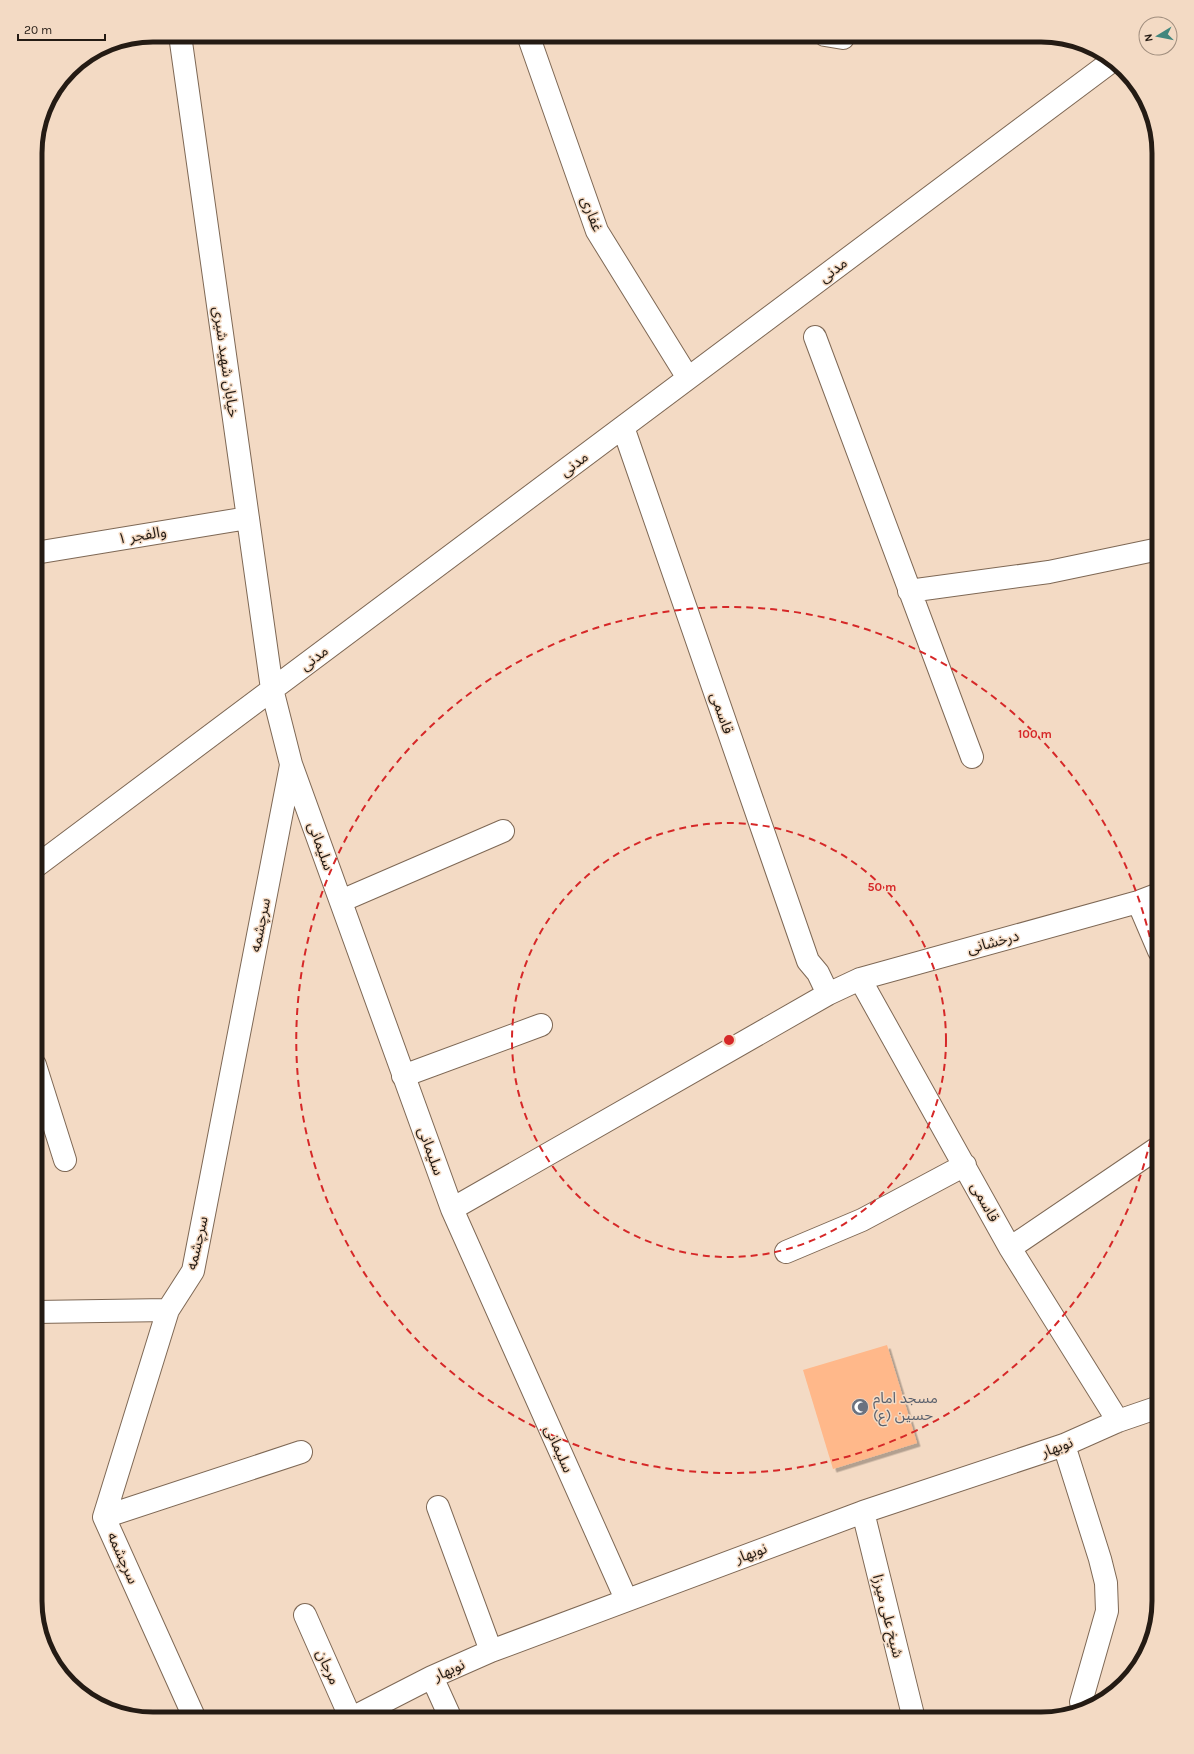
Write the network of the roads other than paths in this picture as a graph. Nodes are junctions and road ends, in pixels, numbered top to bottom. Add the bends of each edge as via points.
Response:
1 (181, 42) edge
2 (530, 42) edge
3 (1107, 65) edge
4 (815, 337) dead end
5 (688, 378) junction
6 (623, 427) junction
7 (248, 518) junction
8 (1152, 550) edge
9 (42, 552) edge
10 (908, 591) junction
11 (272, 689) junction
12 (972, 757) dead end
13 (291, 764) junction
14 (503, 831) dead end
15 (42, 862) edge
16 (1152, 897) edge
17 (341, 901) junction
18 (1138, 902) junction
19 (1152, 935) edge
20 (860, 979) junction
21 (828, 994) junction
22 (541, 1025) dead end
23 (403, 1076) junction
24 (42, 1087) edge
25 (1152, 1152) edge
26 (65, 1160) dead end
27 (965, 1165) junction
28 (452, 1209) junction
29 (1010, 1248) junction
30 (786, 1252) dead end
31 (168, 1310) junction
32 (42, 1312) edge
33 (1152, 1409) edge
34 (1118, 1421) junction
35 (1064, 1445) junction
36 (301, 1452) dead end
37 (438, 1507) dead end
38 (863, 1512) junction
39 (104, 1517) junction
40 (626, 1599) junction
41 (305, 1614) dead end
42 (491, 1651) junction
43 (432, 1677) junction
44 (1081, 1702) dead end
45 (191, 1712) edge
46 (347, 1712) edge
47 (364, 1712) edge
48 (448, 1712) edge
49 (912, 1712) edge

1 - 7 street, خیابان شهید شیری
2 - 5 street, غفاری via 597,231
3 - 5 street, مدنی
4 - 10 street
5 - 6 street, مدنی
6 - 11 street, مدنی
6 - 21 street, قاسمی via 808,961 818,973
7 - 9 street, والفجر ۱
7 - 11 street, خیابان شهید شیری
8 - 10 street via 1048,572
10 - 12 street
11 - 13 street, سلیمانی
11 - 15 street, مدنی
13 - 17 street, سلیمانی
13 - 31 street, سرچشمه via 193,1271
14 - 17 street
16 - 18 street, درخشانی
17 - 23 street, سلیمانی
18 - 19 street
18 - 20 street, درخشانی
20 - 21 street, درخشانی
20 - 27 street, قاسمی
21 - 28 street, درخشانی
22 - 23 street
23 - 28 street, سلیمانی
24 - 26 street
25 - 29 street
27 - 29 street, قاسمی
27 - 30 street via 862,1220
28 - 40 street, سلیمانی
29 - 34 street, قاسمی
31 - 32 street
31 - 39 street, سرچشمه
33 - 34 street, نوبهار
34 - 35 street, نوبهار
35 - 38 street, نوبهار
35 - 44 street via 1100,1559 1106,1583 1108,1611
36 - 39 street
37 - 42 street
38 - 40 street, نوبهار
38 - 49 street, شیخ علی میرزا
39 - 45 street, سرچشمه
40 - 42 street, نوبهار
41 - 46 street, مرجان
42 - 43 street, نوبهار
43 - 47 street, نوبهار
43 - 48 street

